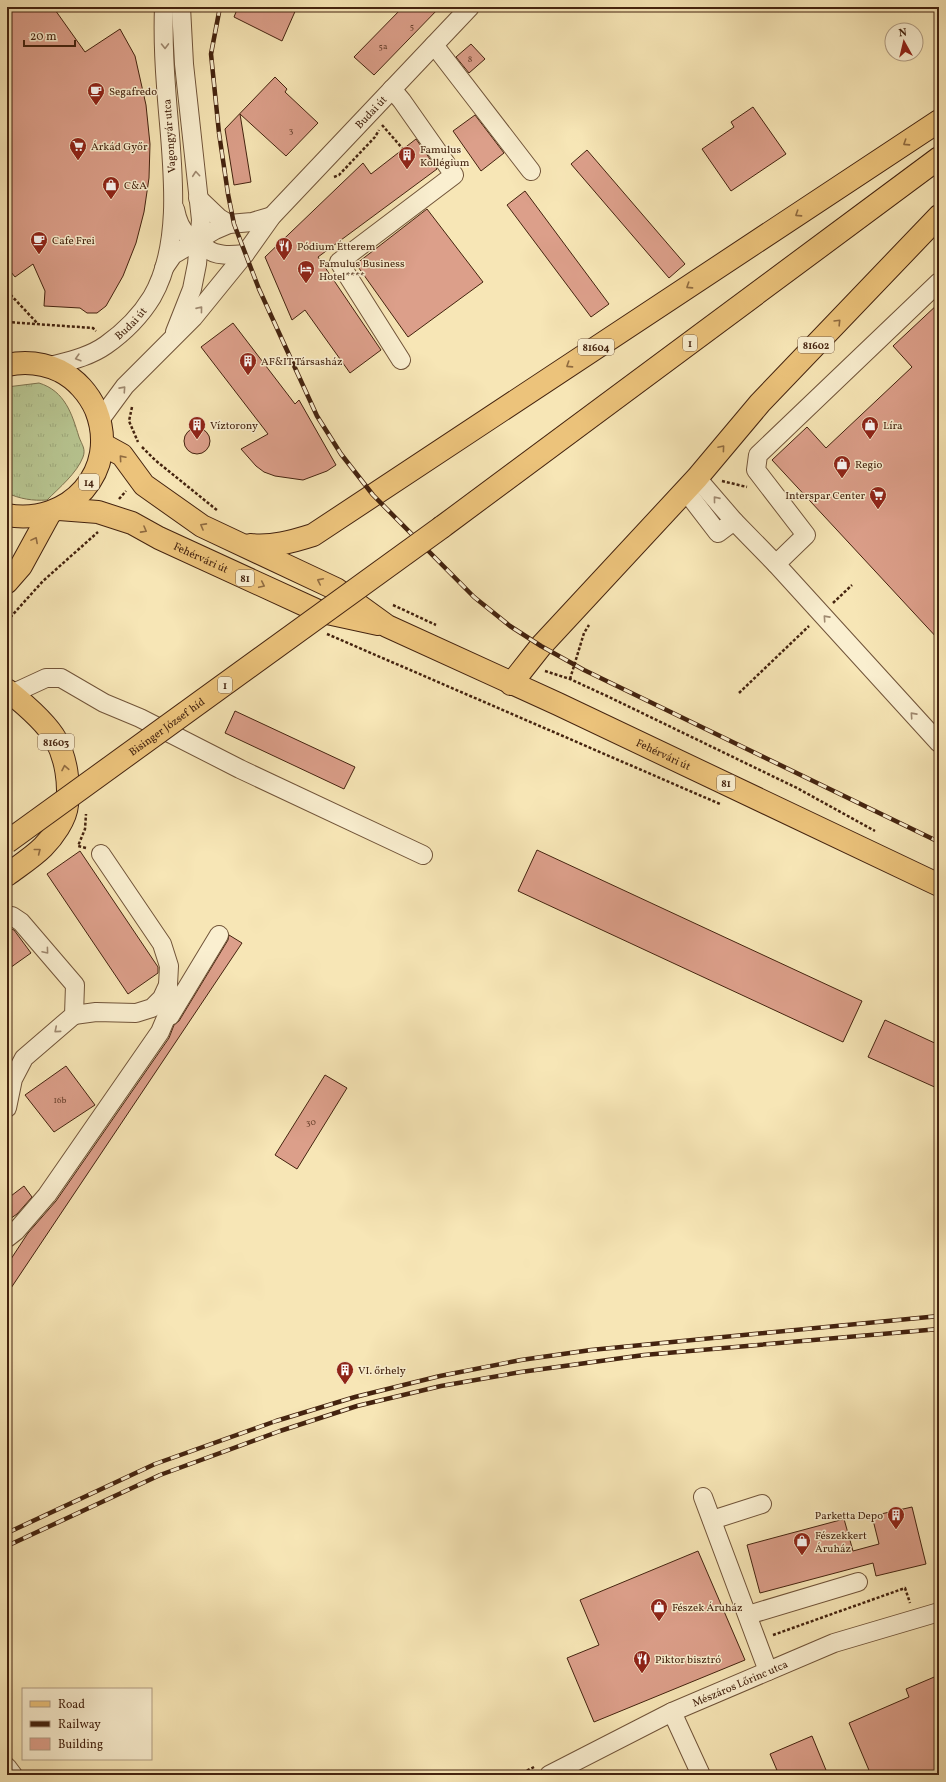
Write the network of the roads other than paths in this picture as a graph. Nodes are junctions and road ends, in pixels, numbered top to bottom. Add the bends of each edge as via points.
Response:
1 (164, 7) edge
2 (181, 7) edge
3 (470, 7) edge
4 (434, 45) junction
5 (392, 89) junction
6 (939, 121) edge
7 (939, 158) edge
8 (531, 171) dead end
9 (198, 198) junction
10 (173, 202) junction
11 (272, 216) junction
12 (939, 216) edge
13 (229, 224) junction
14 (199, 240) junction
15 (170, 241) joint
16 (245, 254) junction
17 (163, 269) junction
18 (939, 282) edge
19 (173, 336) junction
20 (402, 360) dead end
21 (11, 361) edge
22 (50, 366) junction
23 (100, 420) junction
24 (102, 444) junction
25 (697, 486) junction
26 (54, 511) junction
27 (7, 515) edge
28 (734, 521) junction
29 (244, 545) junction
30 (776, 564) junction
31 (7, 582) edge
32 (387, 626) junction
33 (511, 684) junction
34 (8, 693) edge
35 (939, 744) edge
36 (7, 842) edge
37 (101, 854) dead end
38 (423, 855) dead end
39 (7, 875) edge
40 (939, 884) edge
41 (7, 917) edge
42 (219, 935) dead end
43 (168, 985) junction
44 (74, 1015) junction
45 (160, 1032) junction
46 (7, 1108) edge
47 (7, 1238) edge
48 (704, 1497) dead end
49 (762, 1504) dead end
50 (712, 1520) junction
51 (858, 1582) dead end
52 (748, 1615) junction
53 (938, 1618) edge
54 (768, 1671) junction
55 (672, 1712) junction
56 (7, 1767) edge
57 (13, 1775) edge
58 (549, 1775) edge
59 (701, 1775) edge

1 -> 10 street, Vagongyár utca
9 -> 2 street, Vagongyár utca via 184,64
3 - 4 street, Budai út
4 - 5 street, Budai út
4 - 8 street
5 - 11 street, Budai út
5 - 20 street via 454,175 339,262
6 -> 29 main road, 81604 via 313,535 286,544
7 - 36 main road, Bisinger József híd / 1, bridge via 442,527
9 - 13 street
9 - 14 street, Vagongyár utca via 201,220
10 - 14 street via 180,226 189,236
10 - 15 street, Vagongyár utca
11 - 13 street, Budai út via 252,222
11 - 16 street, Budai út
25 -> 12 main road, 81602 via 760,403
13 - 14 street, Budai út
14 - 16 street via 213,253
14 - 17 street via 174,255
14 - 19 street, Budai út via 192,289
15 - 17 street, Budai út
19 -> 16 street, Budai út via 185,328
17 -> 22 street, Budai út via 152,297 132,322 105,345 85,356
18 - 30 street via 758,455 756,470 806,535
23 -> 19 street, Budai út via 118,393
21 - 22 main road, 14
22 - 23 main road, 14 via 67,374 81,387 92,402
23 - 24 main road, 14
24 - 26 main road, 14 via 100,460 85,489 73,500
29 -> 24 main road, Fehérvári út / 81 via 202,526 180,512 144,485 122,455
28 -> 25 street
25 - 28 street via 718,533
25 - 33 main road, 81602 via 541,646
26 - 27 main road, 14 via 27,517
31 -> 26 main road via 21,566
26 -> 32 main road, Fehérvári út / 81 via 98,512 109,515 132,523 159,538 318,611
28 - 30 street
32 -> 29 main road, Fehérvári út / 81 via 336,589
35 -> 30 street
32 - 33 main road, Fehérvári út / 81
33 - 40 main road, Fehérvári út / 81
34 - 38 street via 46,678 61,678 104,703
39 -> 34 main road, 81603 via 43,847 58,827 67,806 68,782 56,739 34,714
37 - 43 street via 162,944 169,966
41 -> 44 street via 12,916 20,922 75,985
42 - 45 street
43 - 44 street via 162,998 152,1008 136,1013 96,1012
43 - 45 street via 170,1006
44 -> 46 street via 24,1058 12,1078
45 - 47 street via 46,1195
48 - 50 street
49 - 50 street
50 - 52 street
51 - 52 street
52 - 54 street
53 - 54 street, Mészáros Lőrinc utca via 834,1643
54 - 55 street, Mészáros Lőrinc utca
55 - 58 street, Mészáros Lőrinc utca
55 - 59 street
56 - 57 street

